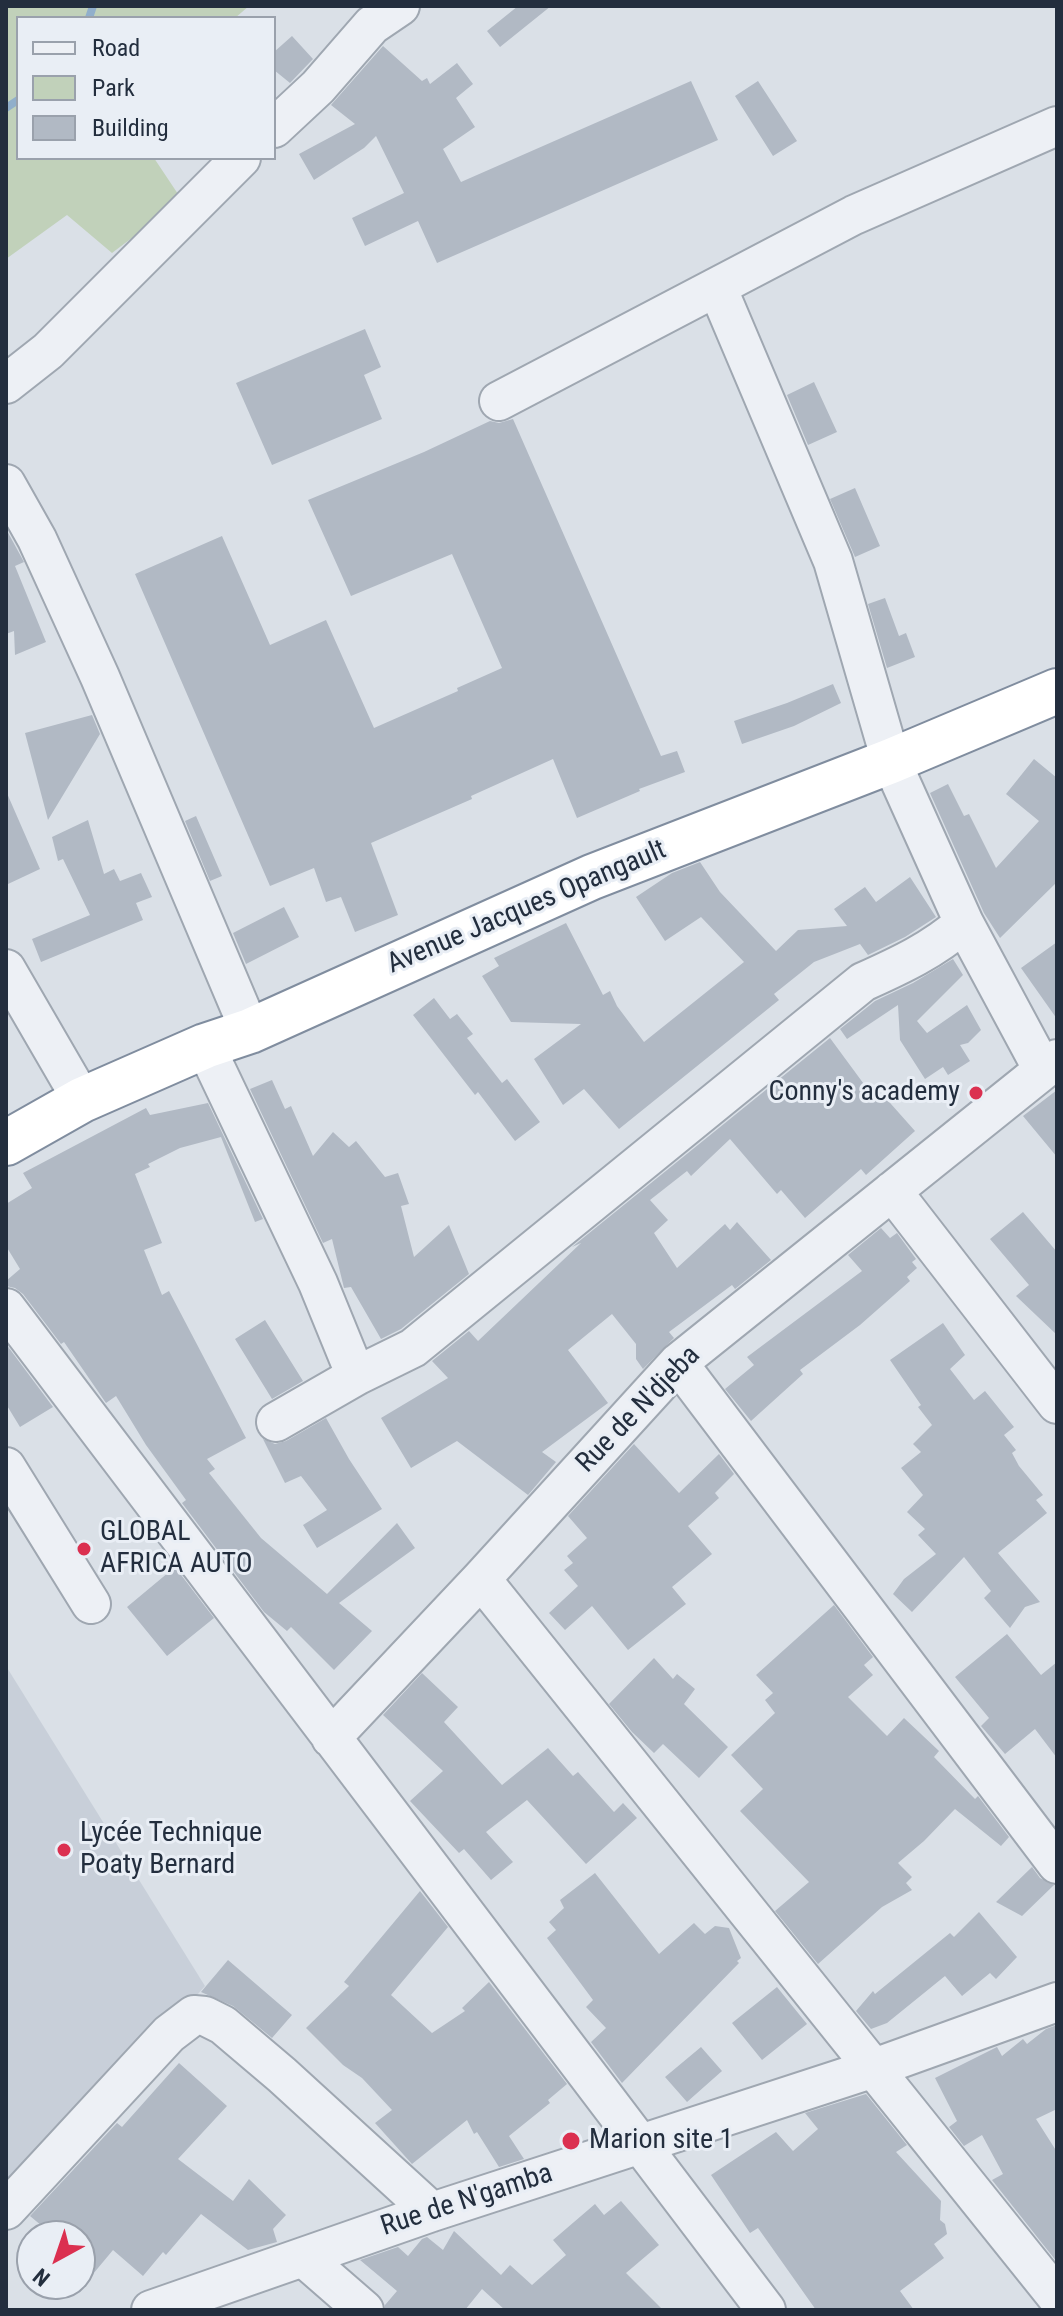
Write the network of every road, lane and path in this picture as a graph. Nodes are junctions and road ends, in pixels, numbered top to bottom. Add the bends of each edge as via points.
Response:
1 (400, 6) edge
2 (276, 126) edge
3 (1057, 126) edge
4 (239, 160) edge
5 (717, 287) junction
6 (6, 384) edge
7 (499, 401) dead end
8 (6, 484) edge
9 (1057, 691) edge
10 (891, 761) junction
11 (964, 923) junction
12 (6, 969) edge
13 (250, 1031) junction
14 (205, 1046) junction
15 (1050, 1064) edge
16 (82, 1100) junction
17 (6, 1143) edge
18 (892, 1191) junction
19 (6, 1308) edge
20 (678, 1363) junction
21 (356, 1376) junction
22 (1057, 1404) edge
23 (276, 1422) dead end
24 (6, 1467) edge
25 (481, 1579) junction
26 (91, 1604) dead end
27 (331, 1738) junction
28 (1057, 1864) edge
29 (1057, 2002) edge
30 (874, 2068) junction
31 (640, 2144) junction
32 (6, 2210) edge
33 (432, 2212) junction
34 (303, 2257) junction
35 (1057, 2297) edge
36 (151, 2310) edge
37 (364, 2310) edge
38 (766, 2310) edge

1 - 2 street via 372,25
3 - 5 street via 854,215
4 - 6 street via 48,351
5 - 7 street
5 - 10 street via 833,561
8 - 13 street via 100,677
9 - 10 highway, Avenue Jacques Opangault
10 - 11 street
10 - 13 highway, Avenue Jacques Opangault via 592,877
11 - 15 street
11 - 21 street via 915,959 863,982 413,1348
12 - 16 street
13 - 14 highway, Avenue Jacques Opangault
14 - 16 highway, Avenue Jacques Opangault
14 - 21 street via 318,1283
15 - 18 street, Rue de N'djeba
16 - 17 highway, Avenue Jacques Opangault
18 - 20 street, Rue de N'djeba
18 - 22 street
19 - 27 street
20 - 25 street, Rue de N'djeba
20 - 28 street
21 - 23 street
24 - 26 street
25 - 27 street, Rue de N'djeba
25 - 30 street
27 - 31 street
29 - 30 street, Rue de N'gamba
30 - 31 street, Rue de N'gamba
30 - 35 street
31 - 33 street, Rue de N'gamba
31 - 38 street
32 - 33 street via 169,2034 194,2015 223,2025
33 - 34 street, Rue de N'gamba
34 - 36 street, Rue de N'gamba
34 - 37 street

